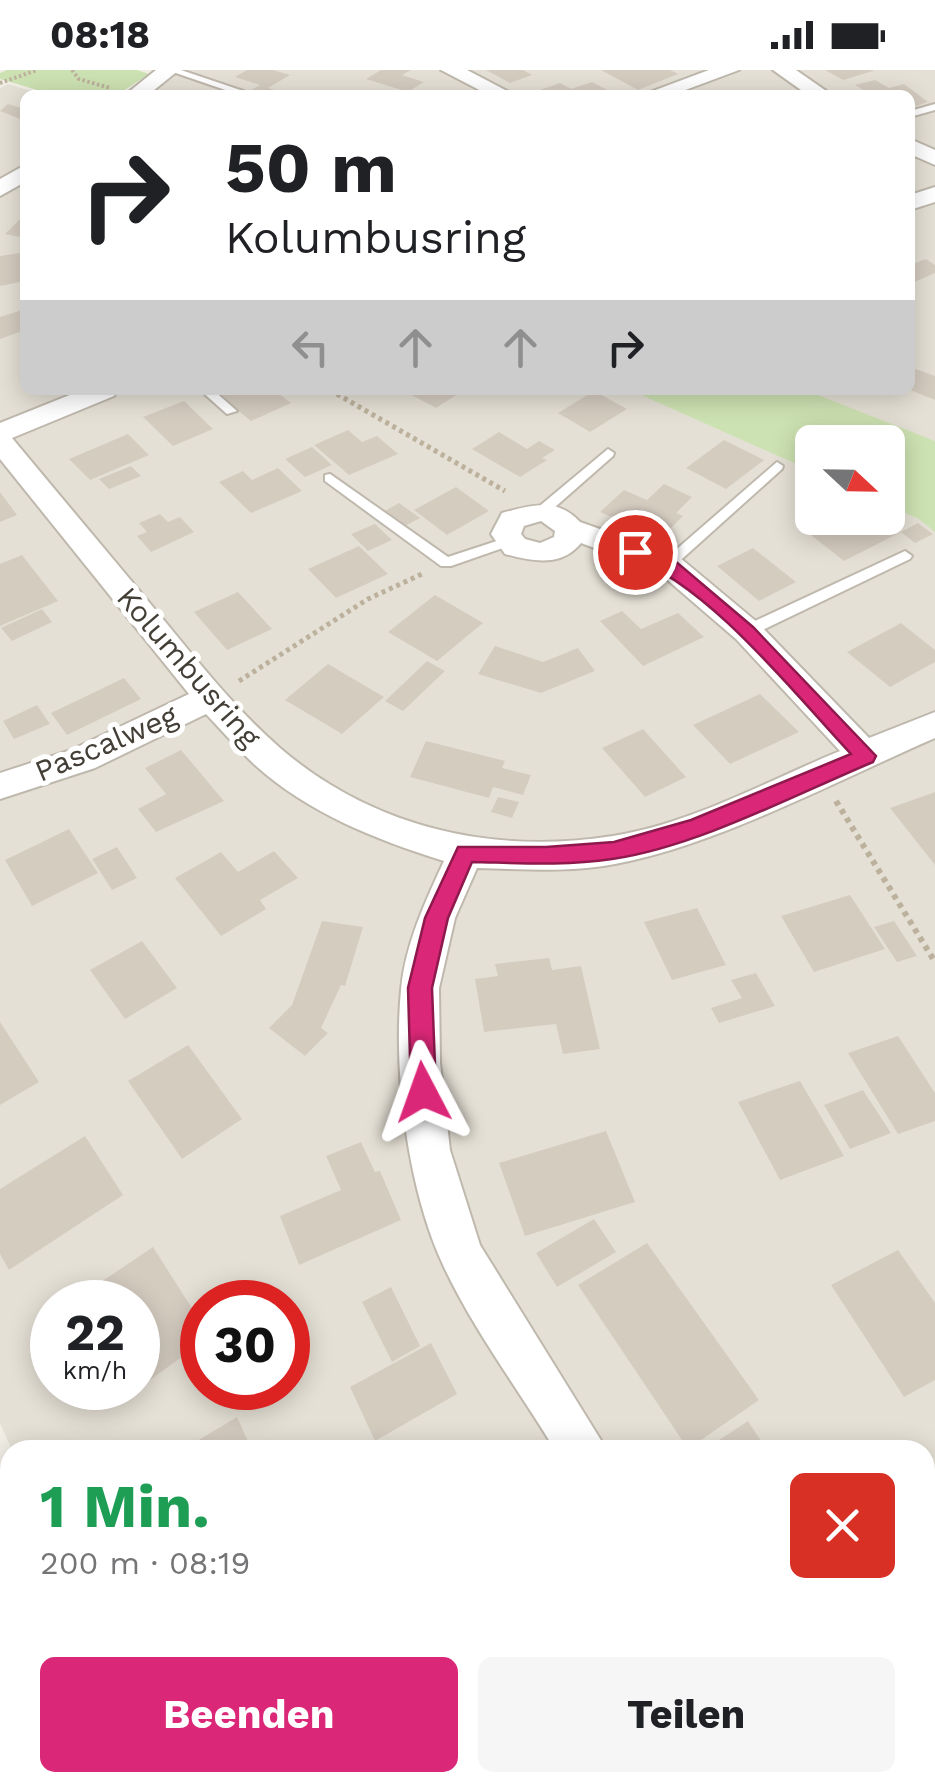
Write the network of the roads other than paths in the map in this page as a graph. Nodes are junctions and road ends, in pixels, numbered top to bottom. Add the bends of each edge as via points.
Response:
1 (171, 70) edge
2 (450, 70) edge
3 (729, 70) edge
4 (783, 70) edge
5 (142, 90) edge
6 (234, 90) edge
7 (494, 90) edge
8 (667, 90) edge
9 (814, 90) edge
10 (93, 395) edge
11 (211, 395) edge
12 (230, 412) dead end
13 (0, 433) edge
14 (0, 441) edge
15 (608, 453) dead end
16 (777, 466) dead end
17 (330, 478) dead end
18 (540, 512) junction
19 (570, 529) junction
20 (508, 541) junction
21 (905, 556) dead end
22 (668, 564) junction
23 (746, 631) junction
24 (210, 698) junction
25 (935, 724) edge
26 (866, 756) junction
27 (0, 786) edge
28 (465, 853) junction
29 (577, 1440) edge

1 - 5 street
1 - 6 lane
2 - 7 street
3 - 8 street
4 - 9 street
10 - 13 street
11 - 12 lane
14 - 24 street, Kolumbusring
15 - 18 lane
16 - 22 lane
17 - 20 lane via 446,563
18 - 19 street via 559,517
18 - 20 street via 512,520
19 - 20 street via 562,548 544,554
19 - 22 street
21 - 23 lane
22 - 23 street
23 - 26 street
24 - 27 street, Pascalweg via 83,759
24 - 28 street, Kolumbusring via 269,758 336,803 396,832
25 - 26 street, Kolumbusring
26 - 28 street, Kolumbusring via 697,826 614,850
28 - 29 street via 436,918 420,988 430,1150 461,1255

